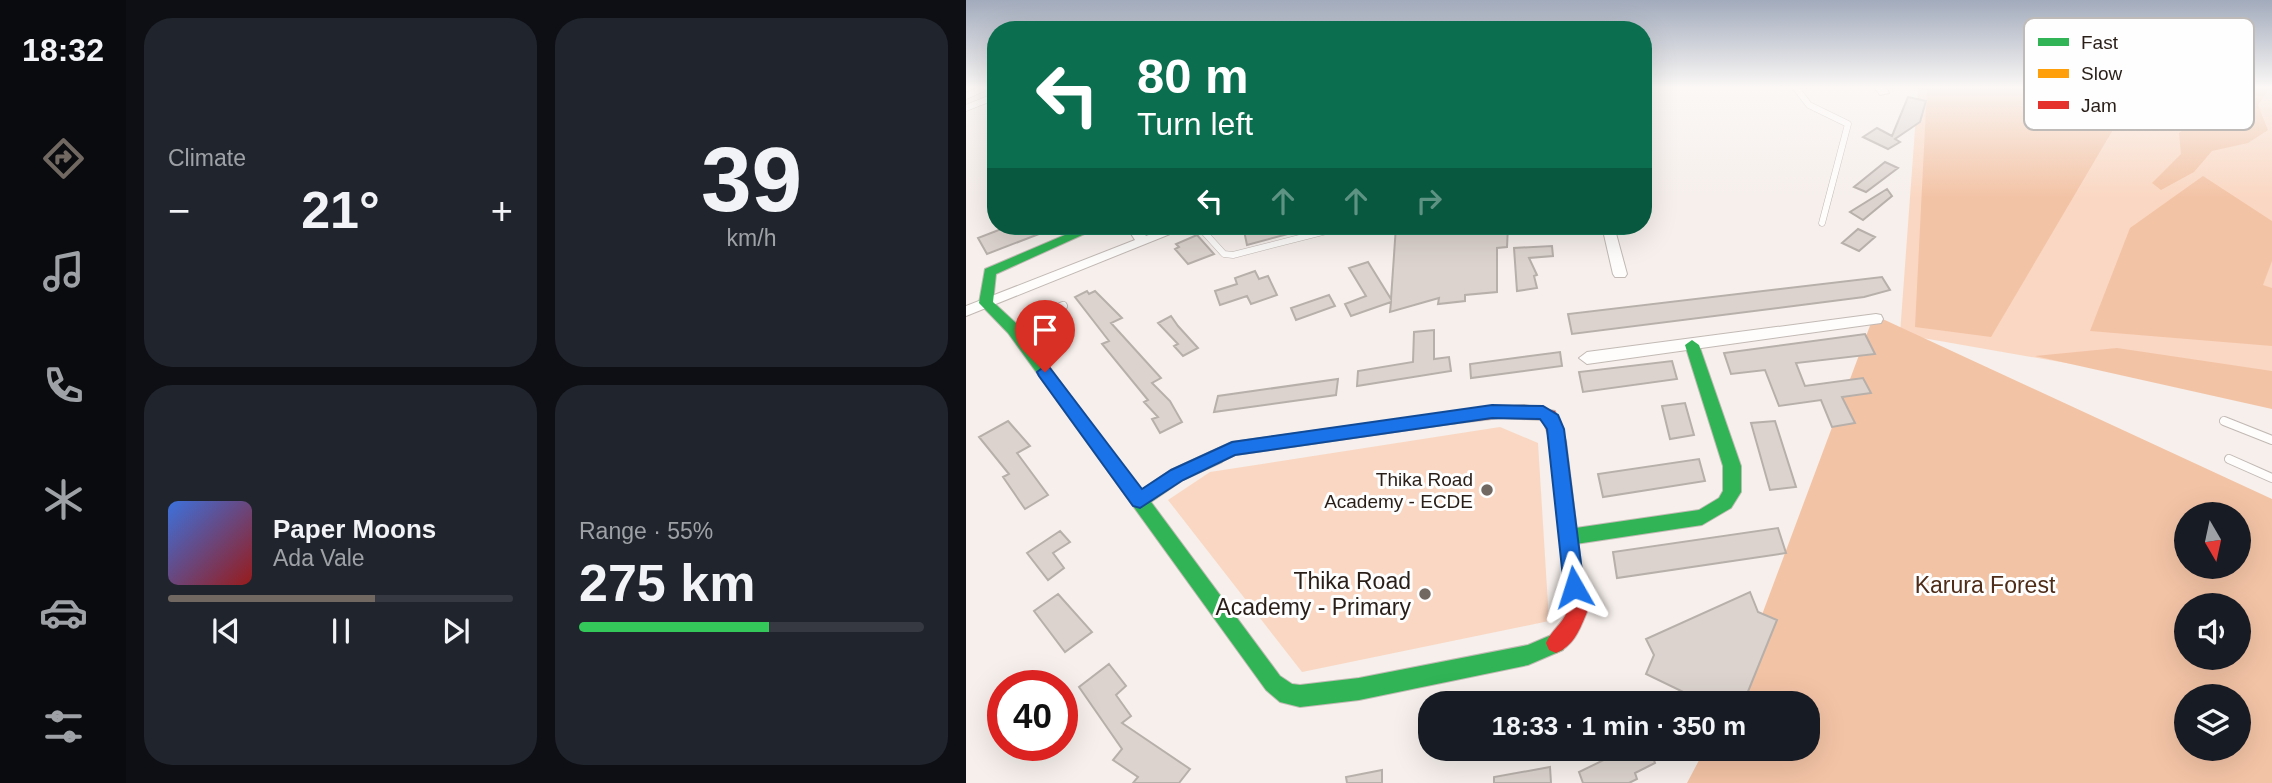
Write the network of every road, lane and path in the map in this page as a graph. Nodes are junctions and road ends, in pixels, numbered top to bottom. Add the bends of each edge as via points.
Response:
1 (1848, 125) edge
2 (1822, 223) dead end
3 (1075, 235) edge
4 (1138, 235) edge
5 (1161, 235) edge
6 (1206, 235) edge
7 (1311, 235) edge
8 (1610, 235) edge
9 (1143, 242) junction
10 (1620, 274) dead end
11 (986, 303) junction
12 (1063, 306) dead end
13 (966, 311) edge
14 (1875, 319) dead end
15 (1013, 329) junction
16 (1692, 345) junction
17 (1587, 358) dead end
18 (2224, 421) dead end
19 (2272, 440) edge
20 (2228, 459) dead end
21 (2272, 478) edge
22 (1140, 500) junction
23 (1569, 537) junction

1 - 2 lane
3 - 11 street via 989,272
4 - 9 street
5 - 9 street
6 - 7 lane via 1224,254 1233,255
8 - 10 street
9 - 11 street
11 - 13 street
11 - 15 street
12 - 15 lane
14 - 16 street
15 - 22 street
16 - 17 street
16 - 23 street via 1732,466 1732,492 1725,503 1702,517
18 - 19 lane
20 - 21 lane
22 - 23 street via 1177,475 1232,449 1492,412 1530,411 1549,415 1556,429
22 - 23 street via 1273,683 1300,696 1359,689 1553,646 1566,638 1577,612

